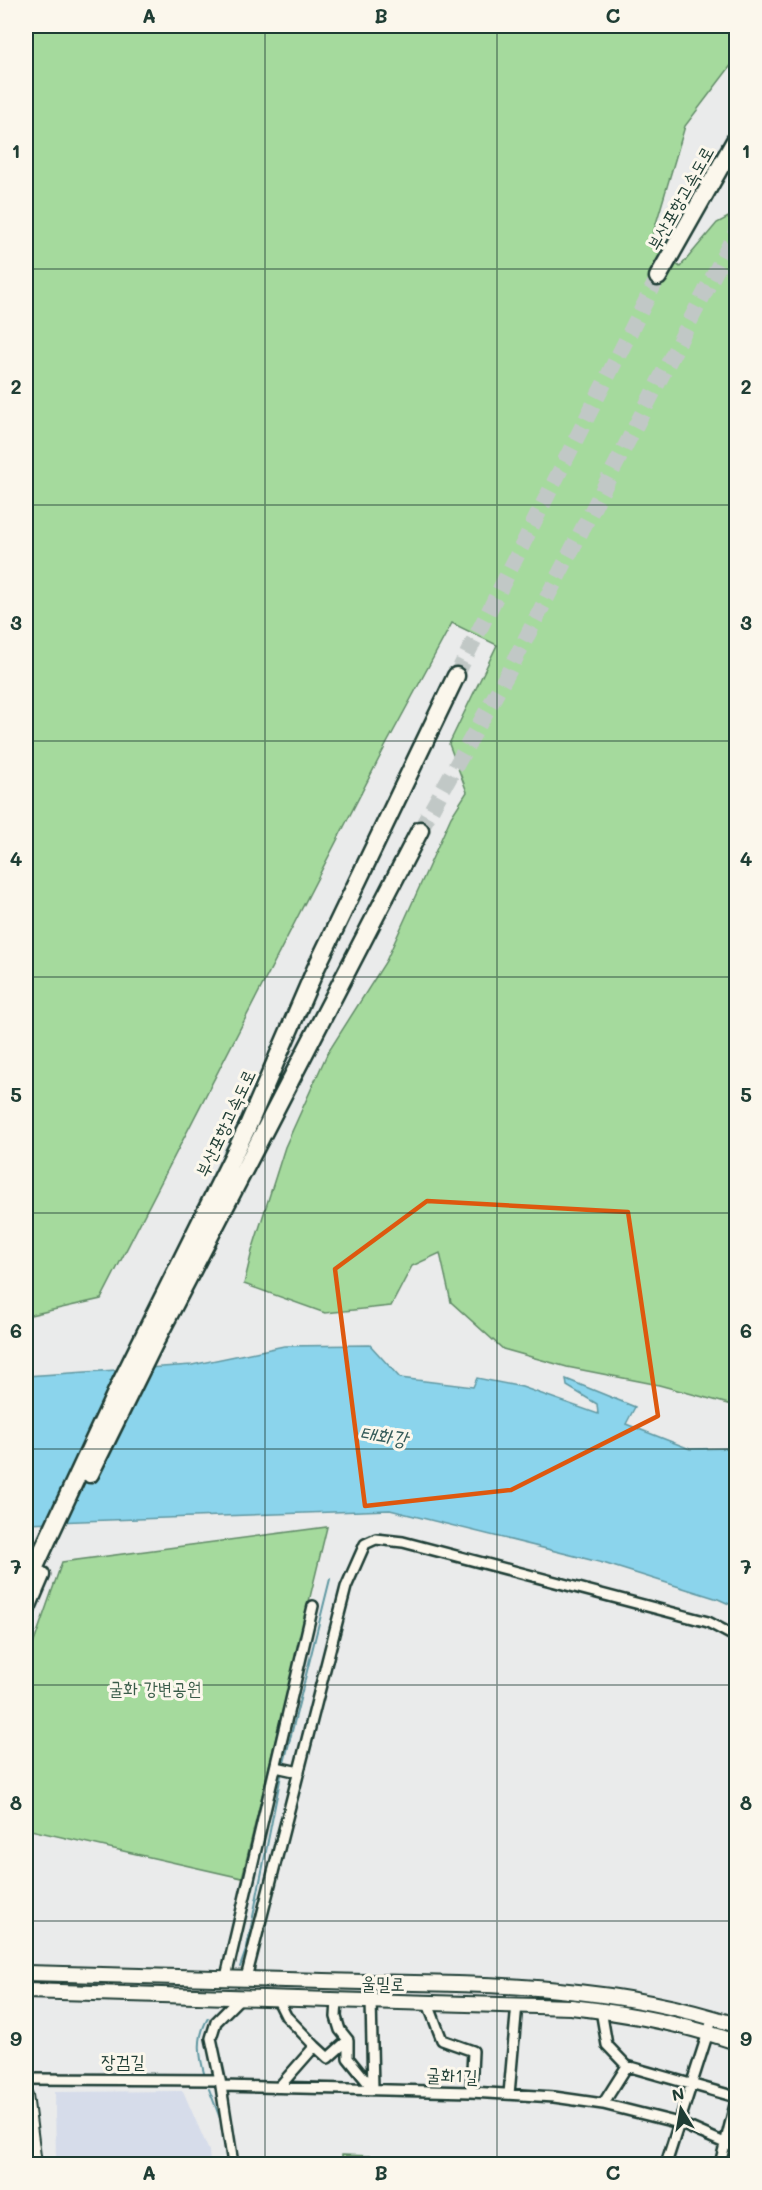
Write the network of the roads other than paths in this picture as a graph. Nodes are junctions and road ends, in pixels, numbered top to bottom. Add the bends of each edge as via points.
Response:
1 (736, 139) edge
2 (658, 277) tunnel mouth
3 (456, 676) tunnel mouth
4 (420, 830) tunnel mouth
5 (204, 1230) junction
6 (26, 1586) edge
7 (313, 1606) dead end
8 (26, 1610) edge
9 (736, 1637) edge
10 (276, 1767) junction
11 (298, 1772) junction
12 (26, 1973) edge
13 (226, 1977) junction
14 (246, 1978) junction
15 (26, 1991) edge
16 (240, 1998) junction
17 (277, 1998) junction
18 (337, 2000) junction
19 (371, 2000) junction
20 (427, 2001) junction
21 (517, 2004) junction
22 (601, 2010) junction
23 (713, 2017) junction
24 (736, 2025) edge
25 (708, 2033) junction
26 (348, 2040) junction
27 (736, 2042) edge
28 (315, 2046) junction
29 (627, 2066) junction
30 (26, 2079) edge
31 (221, 2083) junction
32 (692, 2083) junction
33 (279, 2087) junction
34 (373, 2089) junction
35 (471, 2092) junction
36 (509, 2094) junction
37 (26, 2096) edge
38 (736, 2099) edge
39 (603, 2104) junction
40 (679, 2123) junction
41 (725, 2144) junction
42 (736, 2148) edge
43 (35, 2164) edge
44 (233, 2164) edge
45 (666, 2164) edge
46 (720, 2164) edge

1 - 2 highway, 부산포항고속도로
3 - 5 highway, 부산포항고속도로 via 316,968
4 - 5 highway, 부산포항고속도로
5 - 6 highway, 부산포항고속도로
5 - 8 highway, 부산포항고속도로 via 153,1346
7 - 10 street
9 - 11 street via 708,1622 458,1555 376,1539 365,1544 346,1587
10 - 11 street
10 - 13 street
11 - 14 street
12 - 13 main road, 울밀로
13 - 14 main road, 울밀로
14 - 23 main road, 울밀로 via 440,1983 576,1992 626,1998
15 - 16 main road, 울밀로
16 - 17 main road, 울밀로
16 - 31 street via 216,2022 211,2038
17 - 18 main road, 울밀로
17 - 28 street via 286,2016
18 - 19 main road, 울밀로
18 - 26 street via 339,2030
19 - 20 main road, 울밀로
19 - 34 street
20 - 21 main road, 울밀로
20 - 35 street via 442,2040 473,2051
21 - 22 main road, 울밀로
21 - 36 street
22 - 25 main road, 울밀로
22 - 29 street via 607,2045
23 - 24 main road, 울밀로
23 - 25 street
25 - 27 main road, 울밀로
25 - 32 street
26 - 28 street via 328,2058
26 - 34 street via 348,2058
28 - 33 street
29 - 32 street
29 - 39 street
30 - 31 street, 장검길
31 - 33 street, 굴화1길
31 - 44 street
32 - 38 street
32 - 40 street
33 - 34 street, 굴화1길
34 - 35 street, 굴화1길
35 - 36 street, 굴화1길
36 - 39 street, 굴화1길
37 - 43 main road
38 - 41 street
39 - 40 street, 굴화1길
40 - 41 street, 굴화1길
40 - 45 street
41 - 42 street, 굴화1길
41 - 46 street

